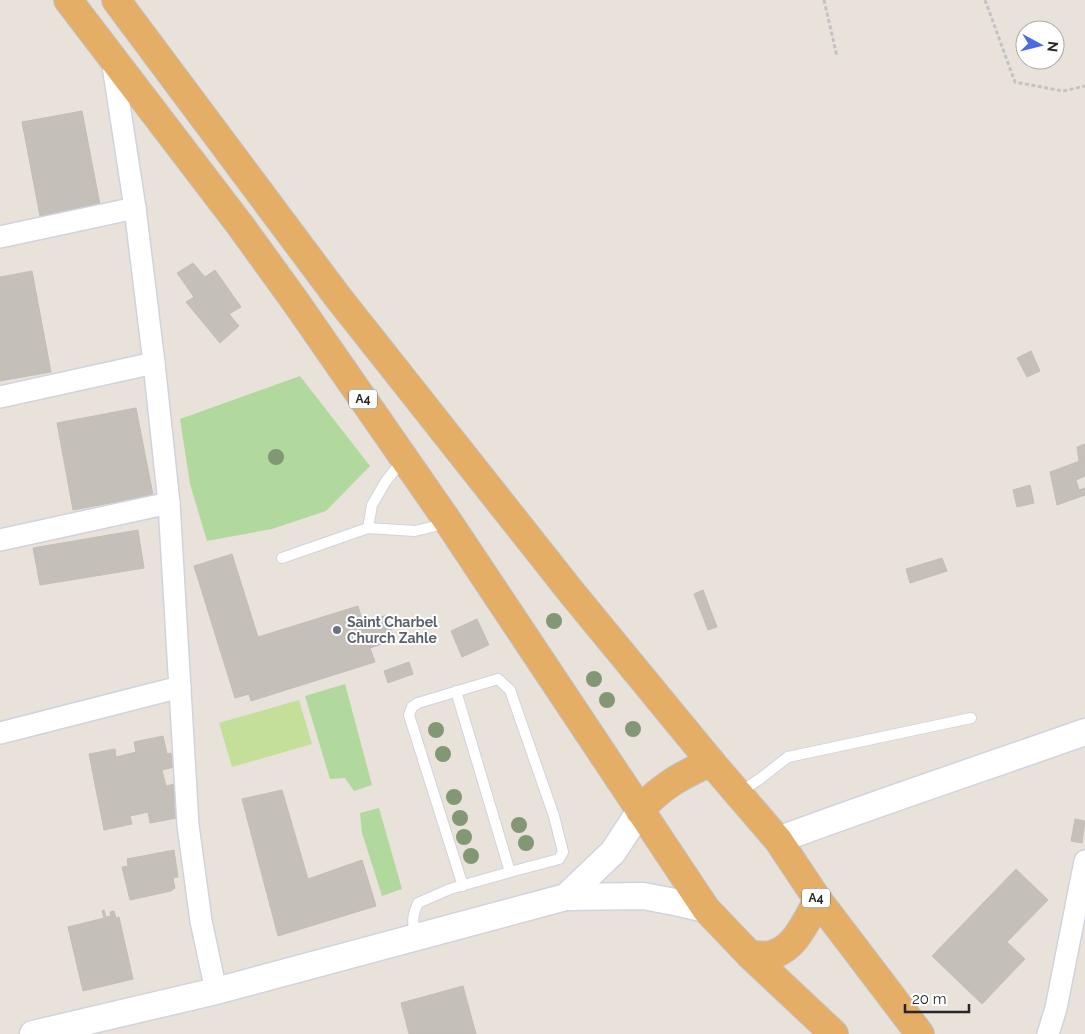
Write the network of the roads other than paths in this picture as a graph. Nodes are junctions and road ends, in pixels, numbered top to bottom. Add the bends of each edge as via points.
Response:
1 (68, 0) edge
2 (116, 0) edge
3 (112, 58) junction
4 (135, 208) junction
5 (0, 237) edge
6 (154, 363) junction
7 (0, 396) edge
8 (404, 459) junction
9 (169, 503) junction
10 (449, 523) junction
11 (368, 528) junction
12 (0, 540) edge
13 (282, 558) dead end
14 (180, 687) junction
15 (456, 691) junction
16 (971, 718) dead end
17 (1085, 732) edge
18 (0, 733) edge
19 (711, 762) junction
20 (738, 793) junction
21 (640, 811) junction
22 (778, 840) junction
23 (1085, 861) edge
24 (510, 872) junction
25 (463, 886) junction
26 (566, 897) junction
27 (818, 900) junction
28 (706, 909) junction
29 (416, 938) junction
30 (750, 955) junction
31 (216, 991) junction
32 (33, 1034) edge
33 (834, 1034) edge
34 (920, 1034) edge
35 (1048, 1034) edge

1 - 3 highway, A4
2 - 19 highway, A4 via 343,304
3 - 4 street
3 - 8 highway, A4 via 240,225
4 - 5 street
4 - 6 street
6 - 7 street
6 - 9 street
8 - 10 highway, A4
8 - 11 lane via 372,505
9 - 12 street
9 - 14 street
10 - 11 lane via 415,531
10 - 21 highway, A4
11 - 13 lane
14 - 18 street
14 - 31 street via 188,825 201,921
15 - 24 lane
15 - 24 lane via 498,679 510,690 554,816 562,856
15 - 25 lane via 418,703 408,715
16 - 20 lane via 788,757
17 - 22 street
19 - 20 highway, A4
19 - 21 highway via 667,785
20 - 22 highway, A4
21 - 26 street via 614,852
21 - 28 highway, A4
22 - 27 highway, A4
23 - 35 street
24 - 25 lane
25 - 29 lane via 418,903 412,924
26 - 28 street via 643,896
26 - 29 street
27 - 30 highway via 789,946 769,956
27 - 34 highway, A4
28 - 30 highway, A4
29 - 31 street
30 - 33 highway, A4
31 - 32 street

